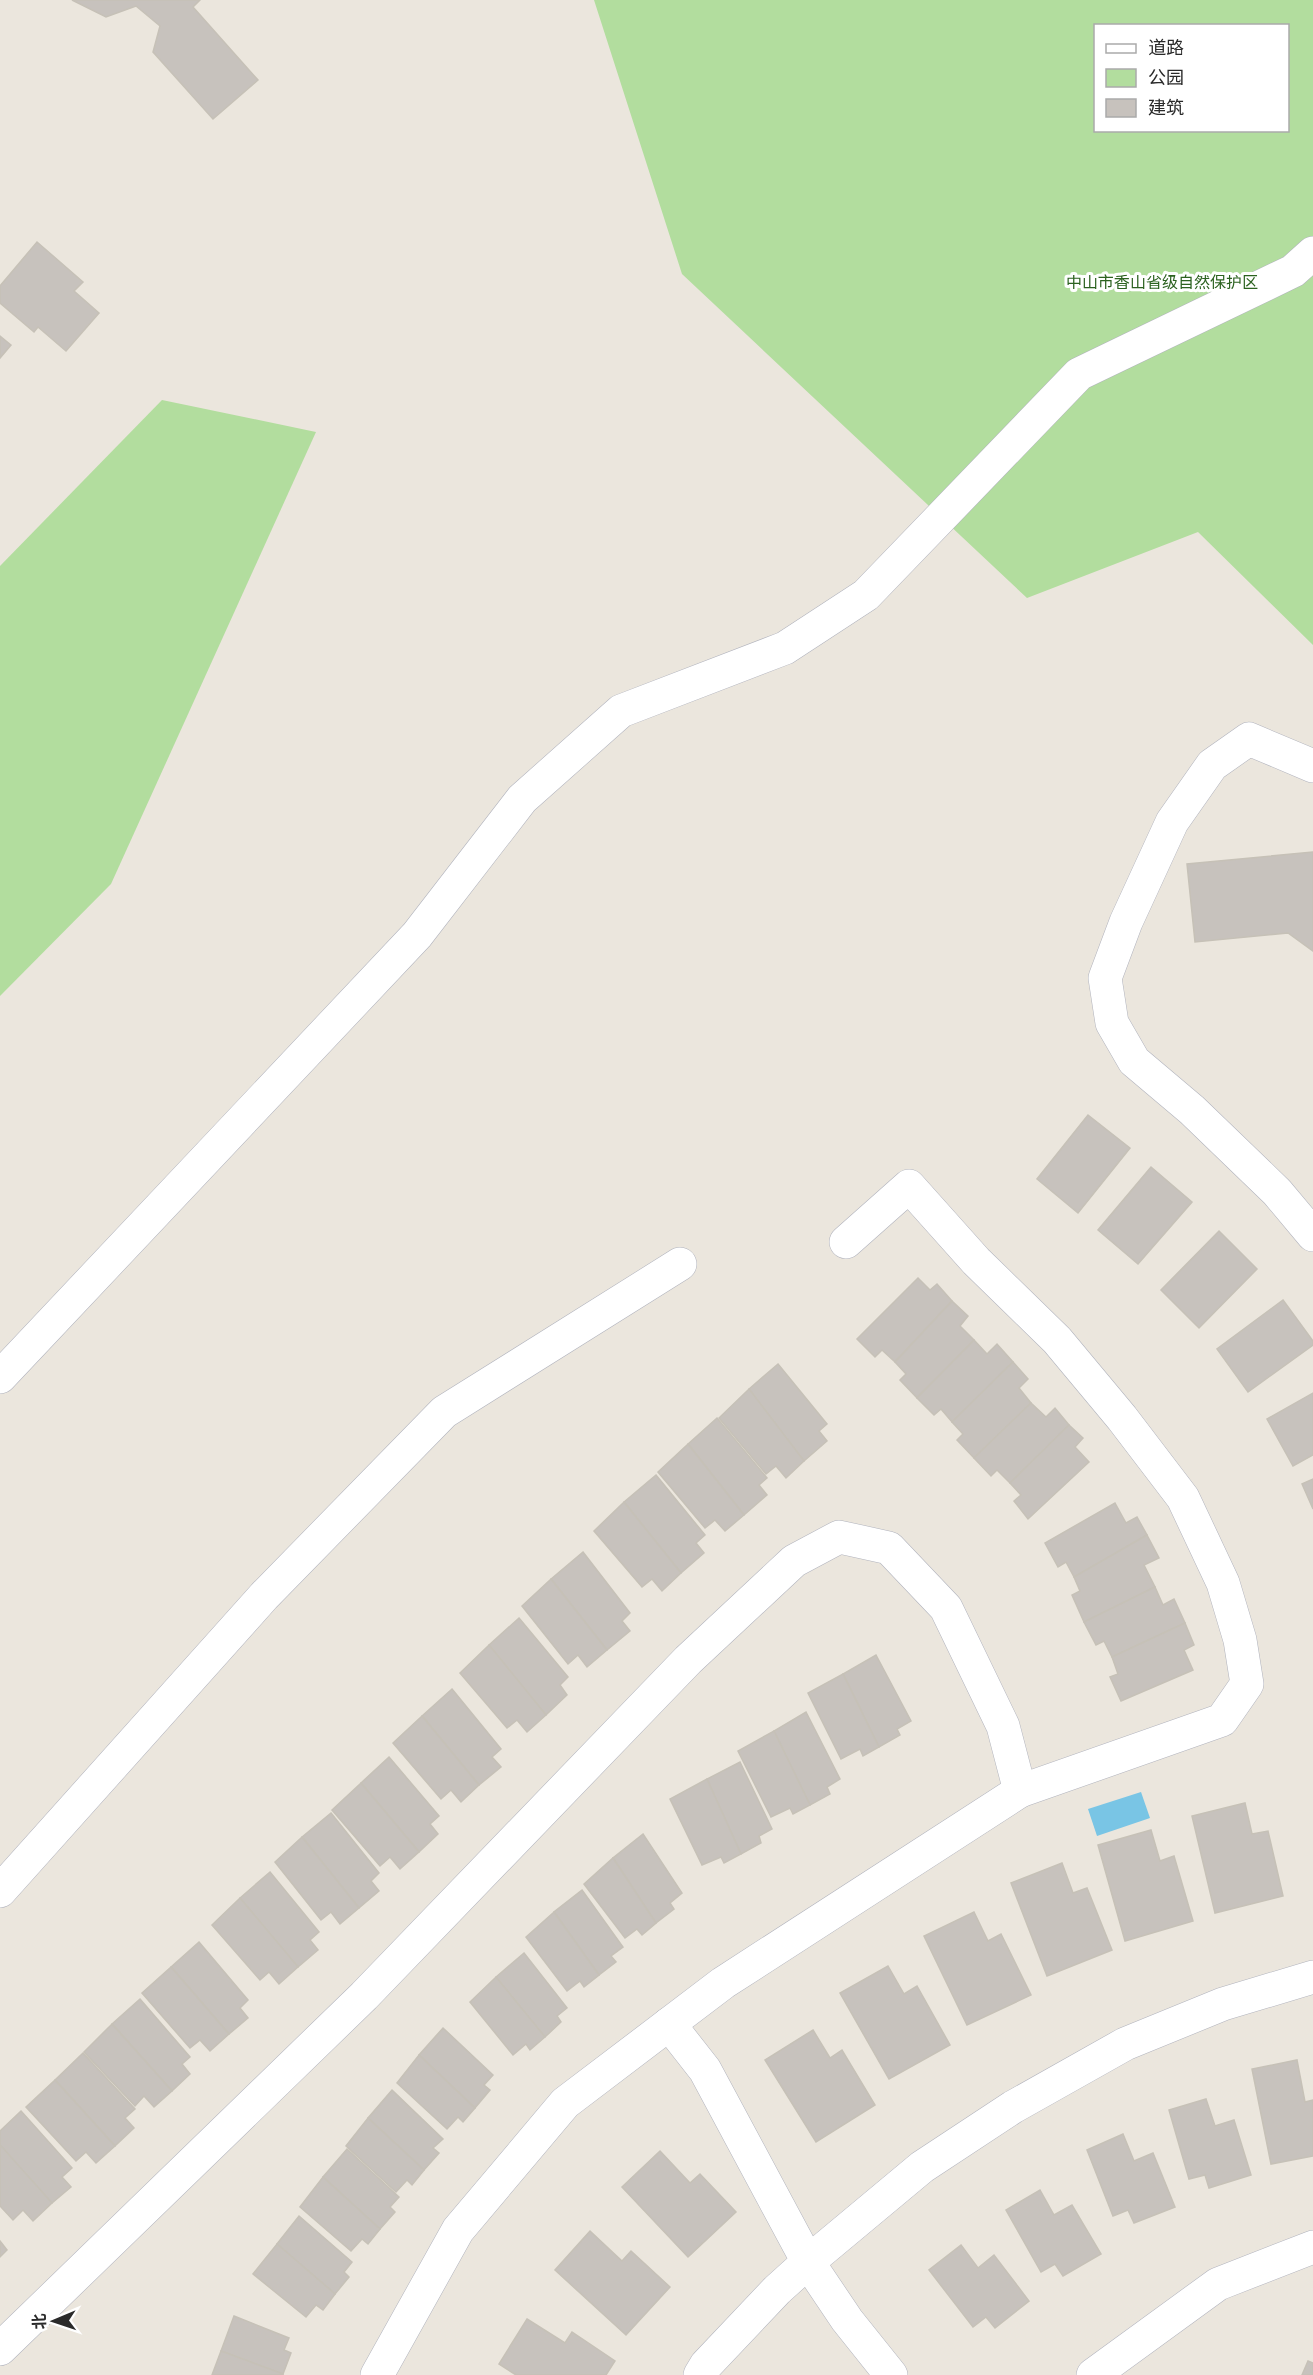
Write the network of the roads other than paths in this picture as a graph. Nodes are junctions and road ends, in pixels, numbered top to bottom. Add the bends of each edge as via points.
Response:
1 (1313, 253) edge
2 (1313, 766) edge
3 (1313, 1234) edge
4 (846, 1242) dead end
5 (680, 1264) dead end
6 (0, 1377) edge
7 (1020, 1791) junction
8 (0, 1891) edge
9 (1313, 1977) edge
10 (669, 2024) junction
11 (1313, 2247) edge
12 (808, 2262) junction
13 (0, 2349) edge
14 (377, 2375) edge
15 (700, 2375) edge
16 (891, 2375) edge
17 (1093, 2375) edge

1 - 6 street via 1293,271 1079,374 866,596 785,648 621,711 522,799 417,935
2 - 3 street via 1249,739 1212,765 1172,822 1105,978 1112,1023 1134,1061 1192,1110 1277,1192
4 - 7 street via 909,1186 976,1261 1057,1340 1122,1418 1184,1498 1223,1583 1240,1640 1247,1684 1222,1720
5 - 8 street via 444,1412 264,1596
7 - 10 street via 723,1983
7 - 13 street via 1003,1726 946,1608 889,1548 839,1537 794,1561 679,1668 364,1996
9 - 12 street via 1223,2004 1125,2044 1013,2107 922,2167
10 - 12 street via 705,2070
10 - 14 street via 565,2103 466,2221
11 - 17 street via 1218,2284
12 - 15 street via 777,2290
12 - 16 street

